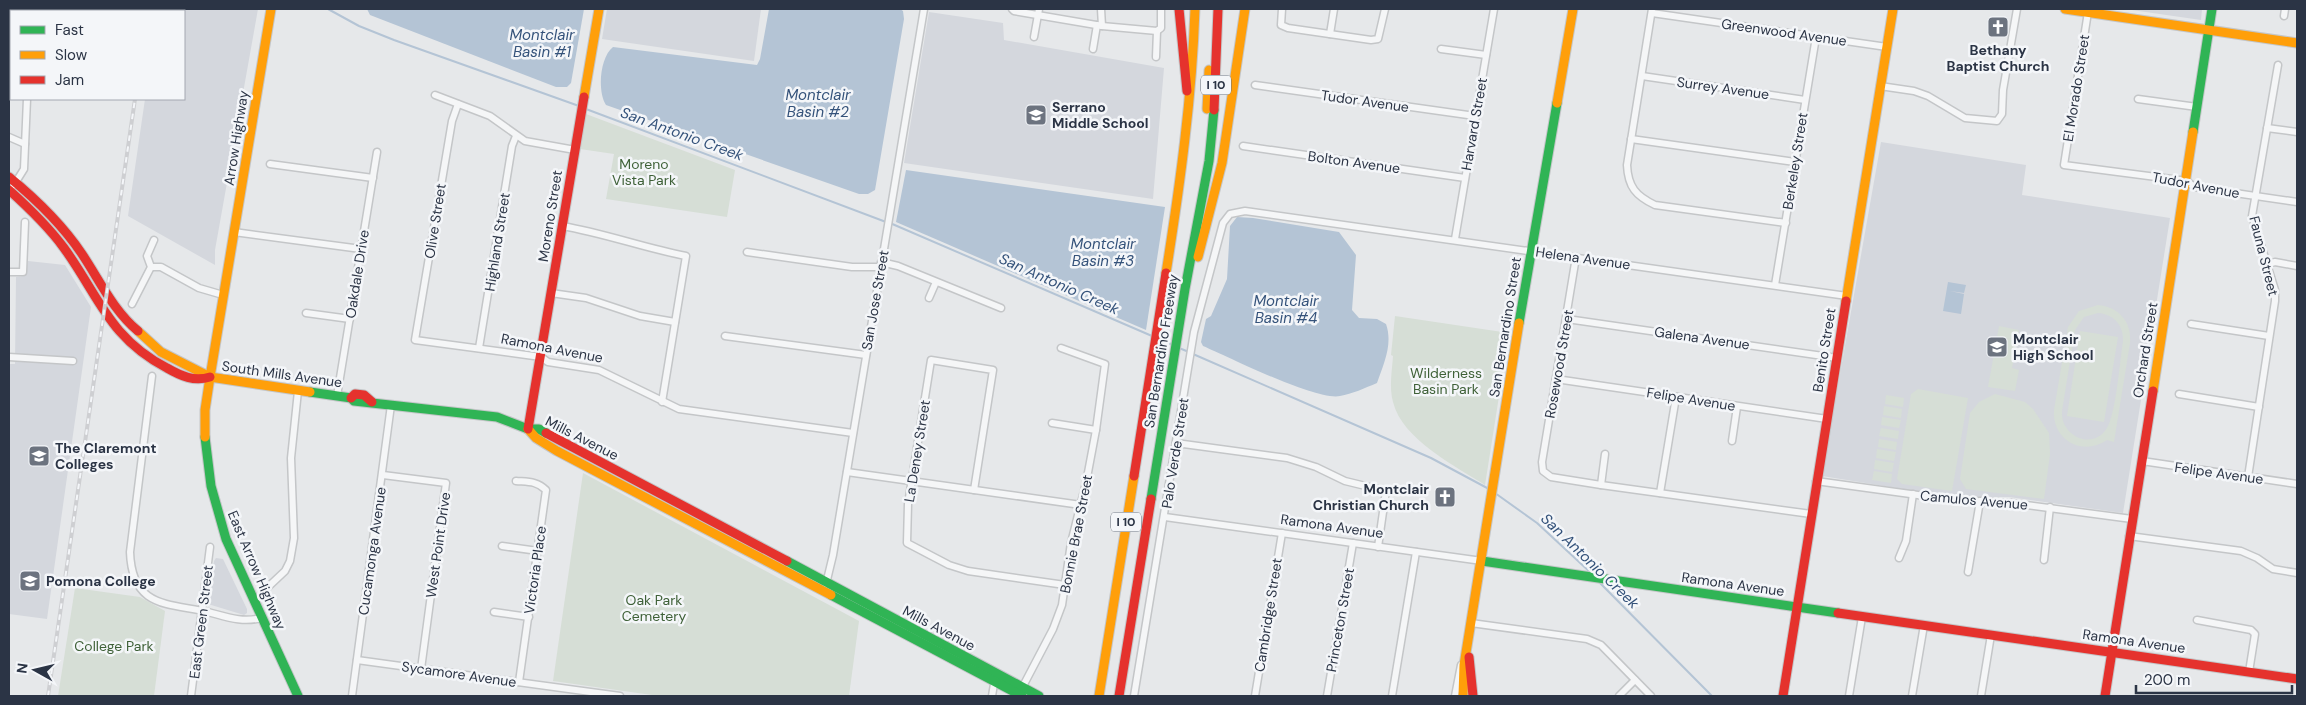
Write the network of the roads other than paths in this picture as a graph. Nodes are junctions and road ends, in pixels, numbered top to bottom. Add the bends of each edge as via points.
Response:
1 (271, 9) edge
2 (599, 9) edge
3 (924, 9) edge
4 (1012, 9) edge
5 (1101, 9) edge
6 (1162, 9) edge
7 (1179, 9) edge
8 (1195, 9) edge
9 (1210, 9) edge
10 (1218, 9) edge
11 (1245, 9) edge
12 (1282, 9) edge
13 (1334, 9) edge
14 (1385, 9) edge
15 (1494, 9) edge
16 (1573, 9) edge
17 (1893, 9) edge
18 (2018, 9) edge
19 (2065, 9) edge
20 (2212, 9) edge
21 (1652, 11) edge
22 (1039, 12) edge
23 (2088, 12) junction
24 (1099, 26) junction
25 (1159, 30) junction
26 (2209, 30) junction
27 (1330, 34) junction
28 (1034, 36) dead end
29 (1816, 37) junction
30 (2297, 43) edge
31 (1886, 47) junction
32 (1093, 49) dead end
33 (1441, 49) dead end
34 (1486, 55) junction
35 (1156, 57) dead end
36 (2278, 65) dead end
37 (1642, 76) junction
38 (1255, 85) dead end
39 (1880, 86) junction
40 (435, 95) dead end
41 (2138, 99) dead end
42 (28, 100) edge
43 (1805, 100) junction
44 (1189, 102) junction
45 (458, 104) junction
46 (2197, 107) junction
47 (1475, 116) junction
48 (2268, 128) junction
49 (2297, 132) edge
50 (516, 136) junction
51 (9, 137) edge
52 (1631, 139) junction
53 (26, 144) junction
54 (1243, 146) dead end
55 (575, 150) junction
56 (377, 152) dead end
57 (1209, 161) junction
58 (1795, 162) junction
59 (270, 164) dead end
60 (2064, 164) joint
61 (373, 178) junction
62 (1465, 178) junction
63 (2186, 181) junction
64 (11, 185) edge
65 (2254, 196) junction
66 (2297, 202) edge
67 (1230, 214) joint
68 (25, 222) dead end
69 (1786, 224) junction
70 (562, 226) junction
71 (234, 232) junction
72 (1455, 239) junction
73 (154, 240) dead end
74 (361, 249) junction
75 (1531, 251) junction
76 (747, 252) dead end
77 (1576, 257) junction
78 (2268, 264) junction
79 (881, 265) junction
80 (2297, 266) edge
81 (151, 267) junction
82 (9, 272) edge
83 (228, 272) joint
84 (936, 282) junction
85 (1776, 285) junction
86 (1185, 289) junction
87 (551, 293) junction
88 (223, 295) junction
89 (1846, 296) junction
90 (929, 298) dead end
91 (132, 304) dead end
92 (1001, 308) dead end
93 (306, 313) dead end
94 (350, 319) junction
95 (1567, 319) junction
96 (674, 322) junction
97 (2191, 324) dead end
98 (725, 336) dead end
99 (2270, 336) junction
100 (416, 340) joint
101 (479, 348) junction
102 (1061, 348) dead end
103 (866, 355) junction
104 (9, 357) edge
105 (541, 357) junction
106 (1837, 358) junction
107 (73, 360) dead end
108 (152, 376) dead end
109 (210, 378) junction
110 (1556, 378) junction
111 (298, 390) junction
112 (2179, 394) dead end
113 (337, 396) junction
114 (1676, 397) junction
115 (662, 402) junction
116 (391, 405) junction
117 (1737, 406) junction
118 (2259, 407) junction
119 (1827, 420) junction
120 (1052, 423) dead end
121 (528, 429) junction
122 (1096, 430) junction
123 (854, 432) junction
124 (1732, 442) dead end
125 (1176, 443) junction
126 (1605, 454) dead end
127 (2142, 461) junction
128 (847, 472) junction
129 (383, 475) junction
130 (2248, 477) junction
131 (1816, 480) junction
132 (516, 481) dead end
133 (912, 481) junction
134 (2297, 484) edge
135 (1601, 485) junction
136 (974, 490) junction
137 (1660, 493) junction
138 (1913, 494) junction
139 (1980, 501) junction
140 (1081, 505) junction
141 (2050, 508) junction
142 (1811, 514) junction
143 (1165, 517) junction
144 (2132, 519) junction
145 (1282, 533) junction
146 (2130, 536) junction
147 (1353, 543) junction
148 (502, 546) dead end
149 (210, 547) dead end
150 (1378, 547) junction
151 (538, 551) junction
152 (1416, 552) junction
153 (1899, 558) dead end
154 (2044, 560) dead end
155 (1482, 561) junction
156 (1968, 572) dead end
157 (2297, 573) edge
158 (1065, 585) junction
159 (268, 587) dead end
160 (825, 587) junction
161 (1797, 608) junction
162 (201, 611) junction
163 (494, 612) dead end
164 (1862, 616) junction
165 (529, 617) junction
166 (261, 618) junction
167 (2197, 620) dead end
168 (1472, 623) junction
169 (1924, 625) junction
170 (1991, 635) junction
171 (1467, 650) junction
172 (2112, 652) junction
173 (357, 660) junction
174 (421, 669) junction
175 (2249, 672) junction
176 (995, 679) junction
177 (2297, 679) edge
178 (1635, 680) junction
179 (519, 682) junction
180 (1021, 693) edge
181 (191, 696) edge
182 (298, 696) edge
183 (352, 696) edge
184 (620, 696) edge
185 (992, 696) edge
186 (1039, 696) edge
187 (1099, 696) edge
188 (1119, 696) edge
189 (1134, 696) edge
190 (1255, 696) edge
191 (1327, 696) edge
192 (1392, 696) edge
193 (1455, 696) edge
194 (1464, 696) edge
195 (1473, 696) edge
196 (1619, 696) edge
197 (1651, 696) edge
198 (1783, 696) edge
199 (1849, 696) edge
200 (1912, 696) edge
201 (1981, 696) edge
202 (2105, 696) edge

1 - 71 main road, Arrow Highway
2 - 55 main road, Moreno Street
3 - 79 street, San Jose Street
4 - 22 street
5 - 24 street
6 - 25 street
7 - 44 main road
8 - 44 main road, San Bernardino Freeway / I 10
9 - 57 main road via 1206,134
10 - 57 main road, San Bernardino Freeway / I 10 via 1216,92
11 - 86 main road via 1219,177 1196,267
12 - 27 street via 1281,25
13 - 27 street
14 - 27 street via 1378,39
15 - 34 street, Harvard Street
16 - 75 main road, San Bernardino Street
17 - 31 main road, Benito Street
18 - 39 street via 2003,90 2002,114 1997,121 1965,118 1928,96
19 - 23 main road
20 - 26 main road, Orchard Street
21 - 29 street, Greenwood Avenue
21 - 37 street
22 - 24 street
22 - 28 street
23 - 26 main road
23 - 60 street, El Morado Street
24 - 25 street
24 - 32 street
25 - 35 street
26 - 30 main road
26 - 46 main road, Orchard Street
29 - 31 street, Greenwood Avenue
29 - 43 street, Berkeley Street
31 - 39 main road, Benito Street
33 - 34 street
34 - 47 street, Harvard Street
36 - 48 street, Fauna Street
37 - 43 street, Surrey Avenue
37 - 52 street
38 - 47 street, Tudor Avenue
39 - 89 main road, Benito Street
40 - 45 street
41 - 46 street
42 - 53 street
43 - 58 street, Berkeley Street
44 - 187 main road, San Bernardino Freeway / I 10 via 1184,157
45 - 50 street via 490,116
45 - 100 street, Olive Street via 452,121
46 - 63 main road, Orchard Street
47 - 62 street, Harvard Street
48 - 49 street
48 - 65 street, Fauna Street
50 - 55 street via 525,141
50 - 101 street, Highland Street
51 - 53 street
52 - 58 street
52 - 69 street via 1627,178 1640,197 1655,205
53 - 64 street via 23,172
54 - 62 street, Bolton Avenue
55 - 70 main road, Moreno Street
56 - 61 street, Oakdale Drive
57 - 86 main road, San Bernardino Freeway / I 10
58 - 69 street, Berkeley Street
59 - 61 street
60 - 63 street, Tudor Avenue
61 - 74 street, Oakdale Drive
62 - 72 street, Harvard Street
63 - 65 street, Tudor Avenue via 2194,188
63 - 127 main road, Orchard Street
64 - 109 main road via 40,204 74,243 128,323 161,352
64 - 109 main road via 66,250 103,311 120,331 154,361 187,378 198,381
65 - 66 street, Tudor Avenue
65 - 78 street, Fauna Street via 2252,216 2255,231
67 - 72 street, Helena Avenue via 1245,211
67 - 125 street, Palo Verde Street via 1223,223 1194,332
68 - 82 street via 23,272
69 - 85 street, Berkeley Street
70 - 87 main road, Moreno Street
70 - 96 street via 686,256
71 - 74 street
71 - 83 main road, Arrow Highway
72 - 75 street, Helena Avenue
73 - 81 street via 148,256
74 - 94 street, Oakdale Drive
75 - 77 street, Helena Avenue
75 - 155 main road, San Bernardino Street
76 - 79 street via 852,267
77 - 85 street, Helena Avenue
77 - 95 street, Rosewood Street
78 - 80 street
78 - 99 street, Fauna Street via 2275,290
79 - 84 street via 898,266
79 - 103 street, San Jose Street
81 - 88 street via 161,267 199,288
81 - 91 street
83 - 88 main road, East Arrow Highway
84 - 90 street
84 - 92 street
85 - 89 street, Helena Avenue
86 - 188 main road, San Bernardino Freeway / I 10
87 - 96 street via 586,298 640,316
87 - 105 main road, Moreno Street
88 - 109 main road, East Arrow Highway
89 - 106 main road, Benito Street
93 - 94 street
94 - 113 street, Oakdale Drive
95 - 106 street, Galena Avenue
95 - 110 street, Rosewood Street
96 - 115 street
97 - 99 street
98 - 103 street
99 - 118 street, Fauna Street
100 - 101 street, Ramona Avenue
101 - 105 street, Ramona Avenue
102 - 122 street, Bonnie Brae Street via 1105,364
103 - 123 street, San Jose Street
104 - 107 street
105 - 115 street, Ramona Avenue via 548,362 599,370
105 - 121 main road, Moreno Street
106 - 119 main road, Benito Street
108 - 162 street via 130,552 133,570 148,596 160,603
109 - 111 main road, South Mills Avenue
109 - 166 main road, East Arrow Highway via 205,440 211,486 226,539
110 - 114 street, Felipe Avenue
110 - 135 street, Rosewood Street via 1543,471 1551,477
111 - 113 main road, South Mills Avenue
111 - 159 street via 291,458 292,553 284,571
112 - 118 street
113 - 116 main road, South Mills Avenue via 364,395 372,402
114 - 117 street, Felipe Avenue
114 - 137 street
115 - 123 street, Ramona Avenue via 679,409
116 - 121 main road, South Mills Avenue via 497,417
116 - 129 street, Cucamonga Avenue
117 - 119 street, Felipe Avenue
117 - 124 street
118 - 130 street, Fauna Street
119 - 131 main road, Benito Street
120 - 122 street
121 - 160 main road, Mills Avenue via 543,442
122 - 140 street, Bonnie Brae Street
123 - 128 street, San Jose Street
125 - 143 street, Palo Verde Street
125 - 150 street via 1287,458 1345,481 1386,491
126 - 135 street
127 - 130 street, Felipe Avenue
127 - 144 main road, Orchard Street
128 - 133 street
128 - 160 street, San Jose Street
129 - 173 street, Cucamonga Avenue
129 - 174 street, West Point Drive via 446,483
130 - 134 street, Felipe Avenue
131 - 138 street, Camulos Avenue
131 - 142 main road, Benito Street
132 - 151 street, Victoria Place via 541,484 546,490
133 - 136 street
133 - 136 street, La Deney Street via 931,360 993,370
133 - 158 street, La Deney Street via 907,543 968,571
135 - 137 street
136 - 140 street
137 - 142 street
138 - 139 street, Camulos Avenue
138 - 153 street via 1906,541
139 - 141 street, Camulos Avenue
139 - 156 street
140 - 158 street, Bonnie Brae Street
141 - 144 street, Camulos Avenue
141 - 154 street
142 - 161 main road, Benito Street
143 - 145 street, Ramona Avenue
143 - 189 street, Palo Verde Street
144 - 146 main road, Orchard Street
145 - 147 street, Ramona Avenue
145 - 190 street, Cambridge Street
146 - 157 street via 2241,551 2273,569
146 - 172 main road, Orchard Street
147 - 150 street, Ramona Avenue
147 - 191 street, Princeton Street
148 - 151 street
149 - 162 street, East Green Street
150 - 152 street, Ramona Avenue
151 - 165 street, Victoria Place
152 - 155 street, Ramona Avenue
152 - 192 street
155 - 161 main road, Ramona Avenue
155 - 168 main road, San Bernardino Street
158 - 180 street, Bonnie Brae Street via 1054,629
160 - 176 main road, Mills Avenue
161 - 164 main road, Ramona Avenue
161 - 198 main road, Benito Street
162 - 166 street via 238,620
162 - 181 street, East Green Street
163 - 165 street
164 - 169 main road, Ramona Avenue
164 - 199 street
165 - 179 street, Victoria Place
166 - 182 main road, East Arrow Highway
167 - 175 street via 2251,630 2255,634
168 - 171 main road, San Bernardino Street
168 - 178 street via 1587,639 1601,644
169 - 170 main road, Ramona Avenue
169 - 200 street
170 - 172 main road, Ramona Avenue
170 - 201 street
171 - 193 street via 1462,659
171 - 194 main road, San Bernardino Street
171 - 195 main road, San Bernardino Street
172 - 175 main road, Ramona Avenue
172 - 202 main road, Orchard Street
173 - 174 street, Sycamore Avenue
173 - 183 street, Cucamonga Avenue
174 - 179 street, Sycamore Avenue
175 - 177 main road, Ramona Avenue
176 - 180 main road, Mills Avenue
176 - 185 street
178 - 196 street
178 - 197 street
179 - 184 street, Sycamore Avenue
180 - 186 main road, Mills Avenue

